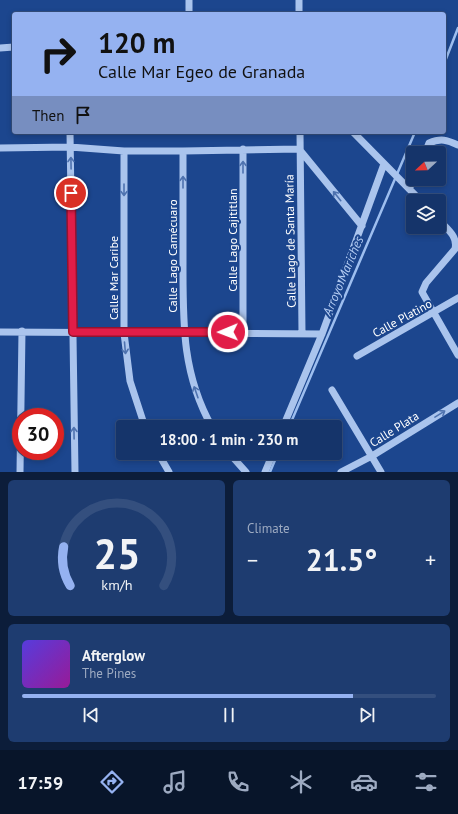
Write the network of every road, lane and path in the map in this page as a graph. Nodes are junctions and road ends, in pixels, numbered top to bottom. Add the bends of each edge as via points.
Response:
1 (189, 0) edge
2 (299, 0) edge
3 (189, 12) edge
4 (299, 12) edge
5 (12, 47) edge
6 (0, 48) edge
7 (70, 134) edge
8 (300, 134) edge
9 (355, 134) edge
10 (458, 145) edge
11 (428, 146) edge
12 (70, 147) junction
13 (0, 148) edge
14 (243, 149) junction
15 (299, 149) junction
16 (124, 151) junction
17 (183, 151) junction
18 (384, 164) junction
19 (411, 186) edge
20 (410, 189) junction
21 (415, 194) edge
22 (362, 226) junction
23 (446, 227) edge
24 (458, 298) edge
25 (434, 313) junction
26 (22, 331) junction
27 (0, 332) edge
28 (73, 332) junction
29 (124, 332) junction
30 (243, 332) junction
31 (183, 333) junction
32 (302, 333) junction
33 (322, 334) junction
34 (458, 355) edge
35 (357, 356) dead end
36 (332, 390) dead end
37 (458, 403) edge
38 (143, 420) edge
39 (209, 420) edge
40 (286, 420) edge
41 (372, 456) junction
42 (162, 460) edge
43 (235, 460) edge
44 (270, 460) edge
45 (20, 472) edge
46 (75, 472) edge
47 (169, 472) edge
48 (246, 472) edge
49 (265, 472) edge
50 (341, 472) edge
51 (381, 472) edge

1 - 3 street
2 - 4 street
5 - 6 street
7 - 12 street
8 - 15 street, Calle Lago de Santa María
9 - 18 street
10 - 11 street via 444,138 429,143
12 - 13 street
12 - 16 street
28 -> 12 street
14 - 15 street
14 - 17 street
30 -> 14 street, Calle Lago Cajititlan
22 -> 15 street
15 - 32 street, Calle Lago de Santa María
16 - 17 street
16 -> 29 street, Calle Mar Caribe
31 -> 17 street, Calle Lago Camécuaro
18 - 20 street
18 - 22 street
19 - 20 street
20 - 21 street
22 - 33 street
23 - 25 street via 454,236 455,249 422,288 423,296
24 - 25 street, Calle Platino
25 - 34 street
25 - 35 street, Calle Platino
26 - 27 street
26 - 28 street
26 - 45 street
28 - 29 street
46 -> 28 street
29 - 31 street
29 -> 38 street, Calle Mar Caribe via 130,381
30 - 31 street
30 - 32 street
39 -> 31 street, Calle Lago Camécuaro via 195,392
32 - 33 street
33 - 40 street
36 - 41 street
41 -> 37 street, Calle Plata
41 - 50 street, Calle Plata
41 - 51 street
42 - 47 street
43 - 48 street
44 - 49 street

